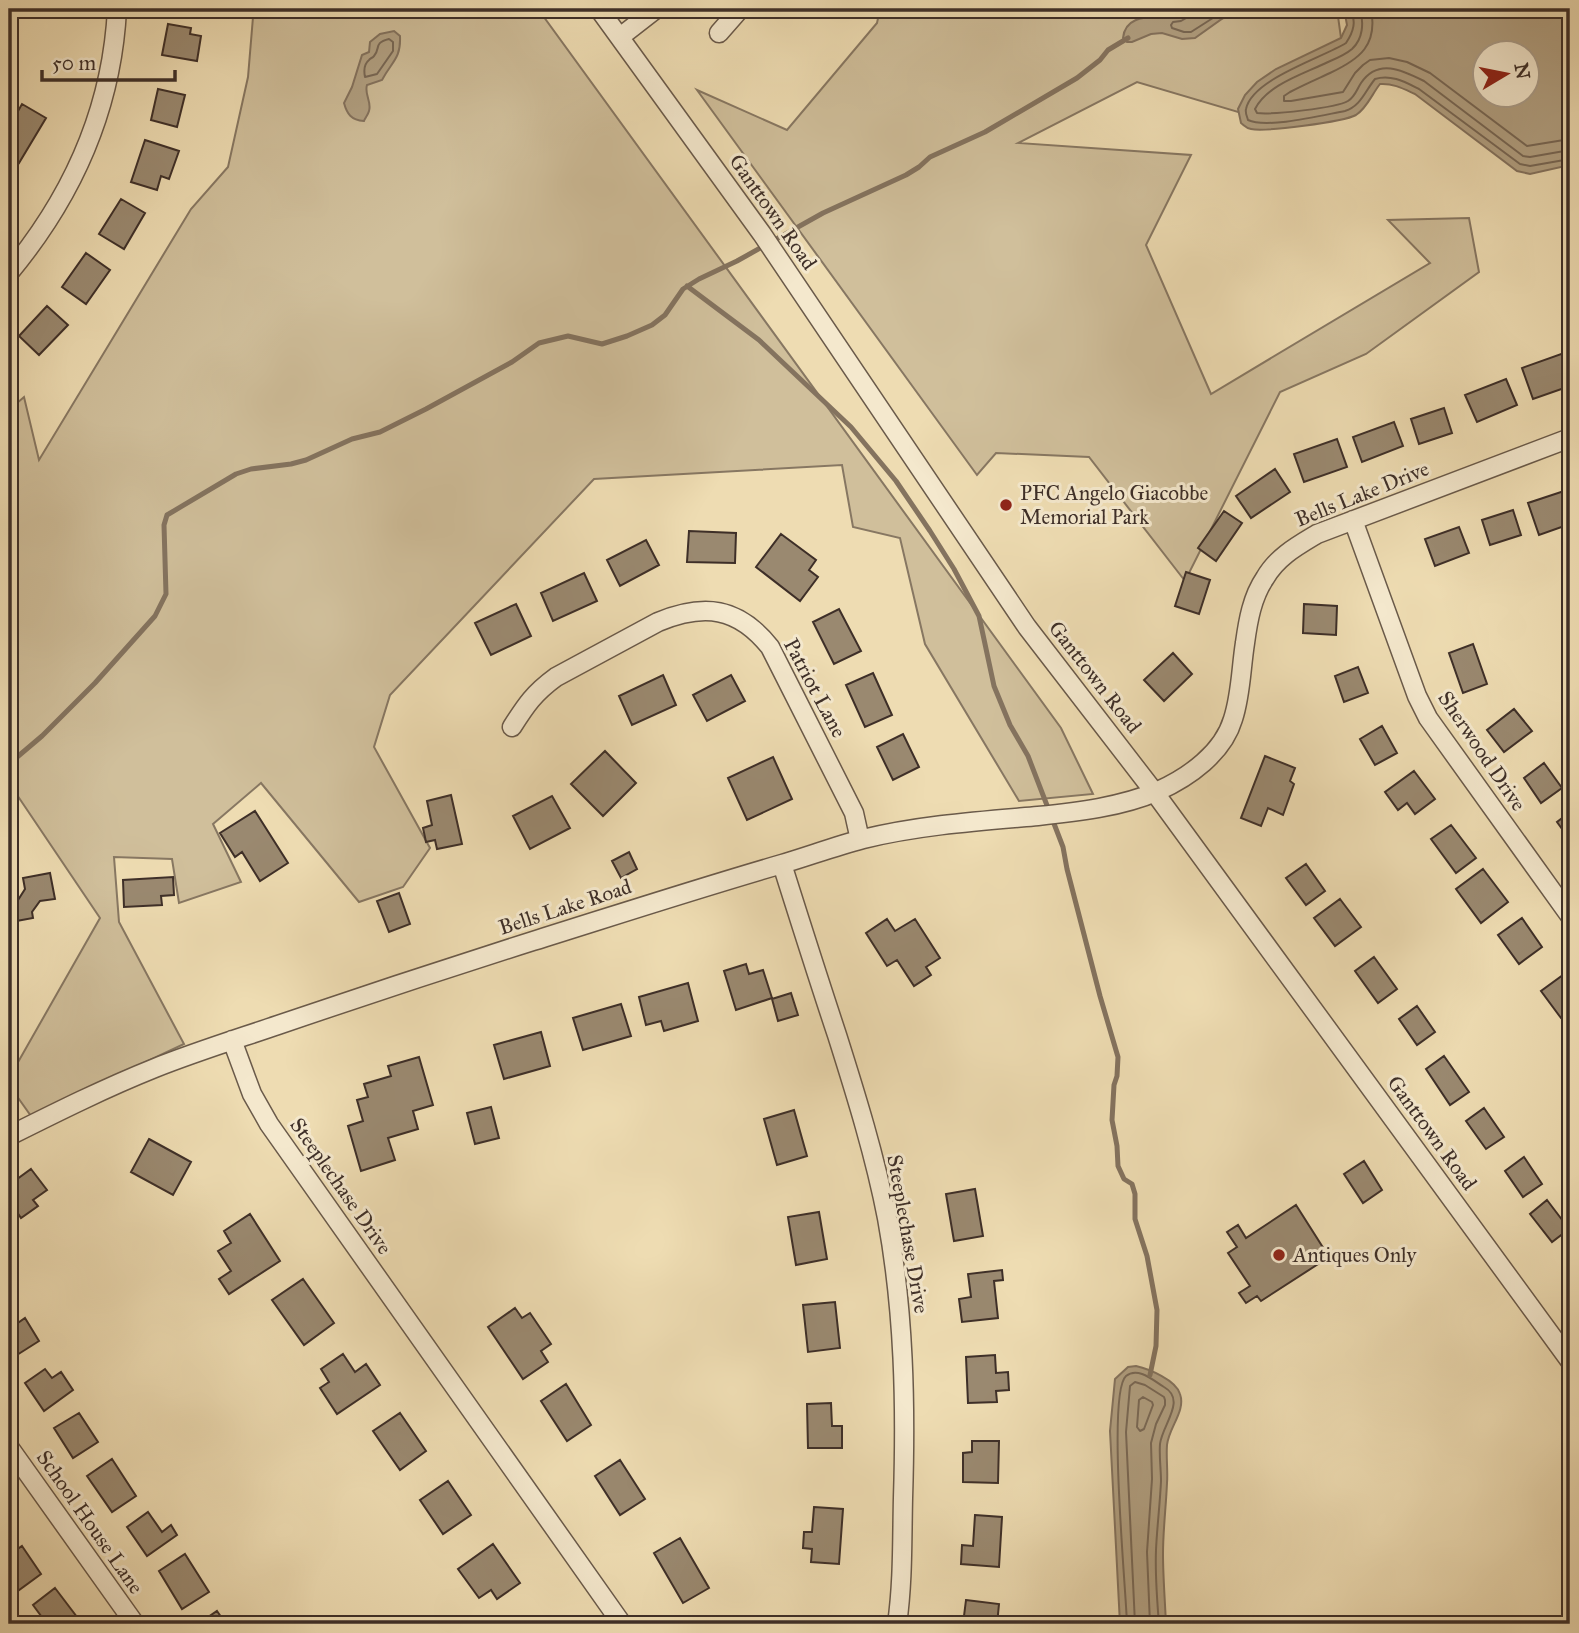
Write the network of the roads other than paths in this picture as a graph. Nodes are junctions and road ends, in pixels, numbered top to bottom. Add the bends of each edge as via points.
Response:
1 (117, 9) edge
2 (599, 9) edge
3 (656, 9) edge
4 (740, 9) edge
5 (719, 33) dead end
6 (620, 37) junction
7 (9, 273) edge
8 (1570, 438) edge
9 (1353, 520) junction
10 (512, 727) dead end
11 (1155, 793) junction
12 (860, 840) junction
13 (782, 864) junction
14 (1570, 916) edge
15 (232, 1040) junction
16 (9, 1136) edge
17 (1570, 1361) edge
18 (9, 1447) edge
19 (135, 1624) edge
20 (622, 1624) edge
21 (897, 1624) edge

1 - 7 street via 109,75 91,137 56,208
2 - 6 street, Ganttown Road
3 - 6 street
4 - 5 street
6 - 11 street, Ganttown Road via 762,234 1027,627
8 - 9 street, Bells Lake Drive
9 - 11 street, Bells Lake Drive via 1295,547 1265,577 1247,625 1238,698 1226,736 1212,755 1184,778
9 - 14 street, Sherwood Drive via 1427,718
10 - 12 street, Patriot Lane via 528,701 556,677 658,622 702,610 719,611 751,626 770,648 854,813
11 - 12 street, Bells Lake Road via 1066,813 916,829
11 - 17 street, Ganttown Road
12 - 13 street, Bells Lake Road
13 - 15 street, Bells Lake Road
13 - 21 street, Steeplechase Drive via 868,1140 891,1247 905,1411
15 - 16 street, Bells Lake Road via 132,1077
15 - 20 street, Steeplechase Drive via 269,1124
18 - 19 street, School House Lane

